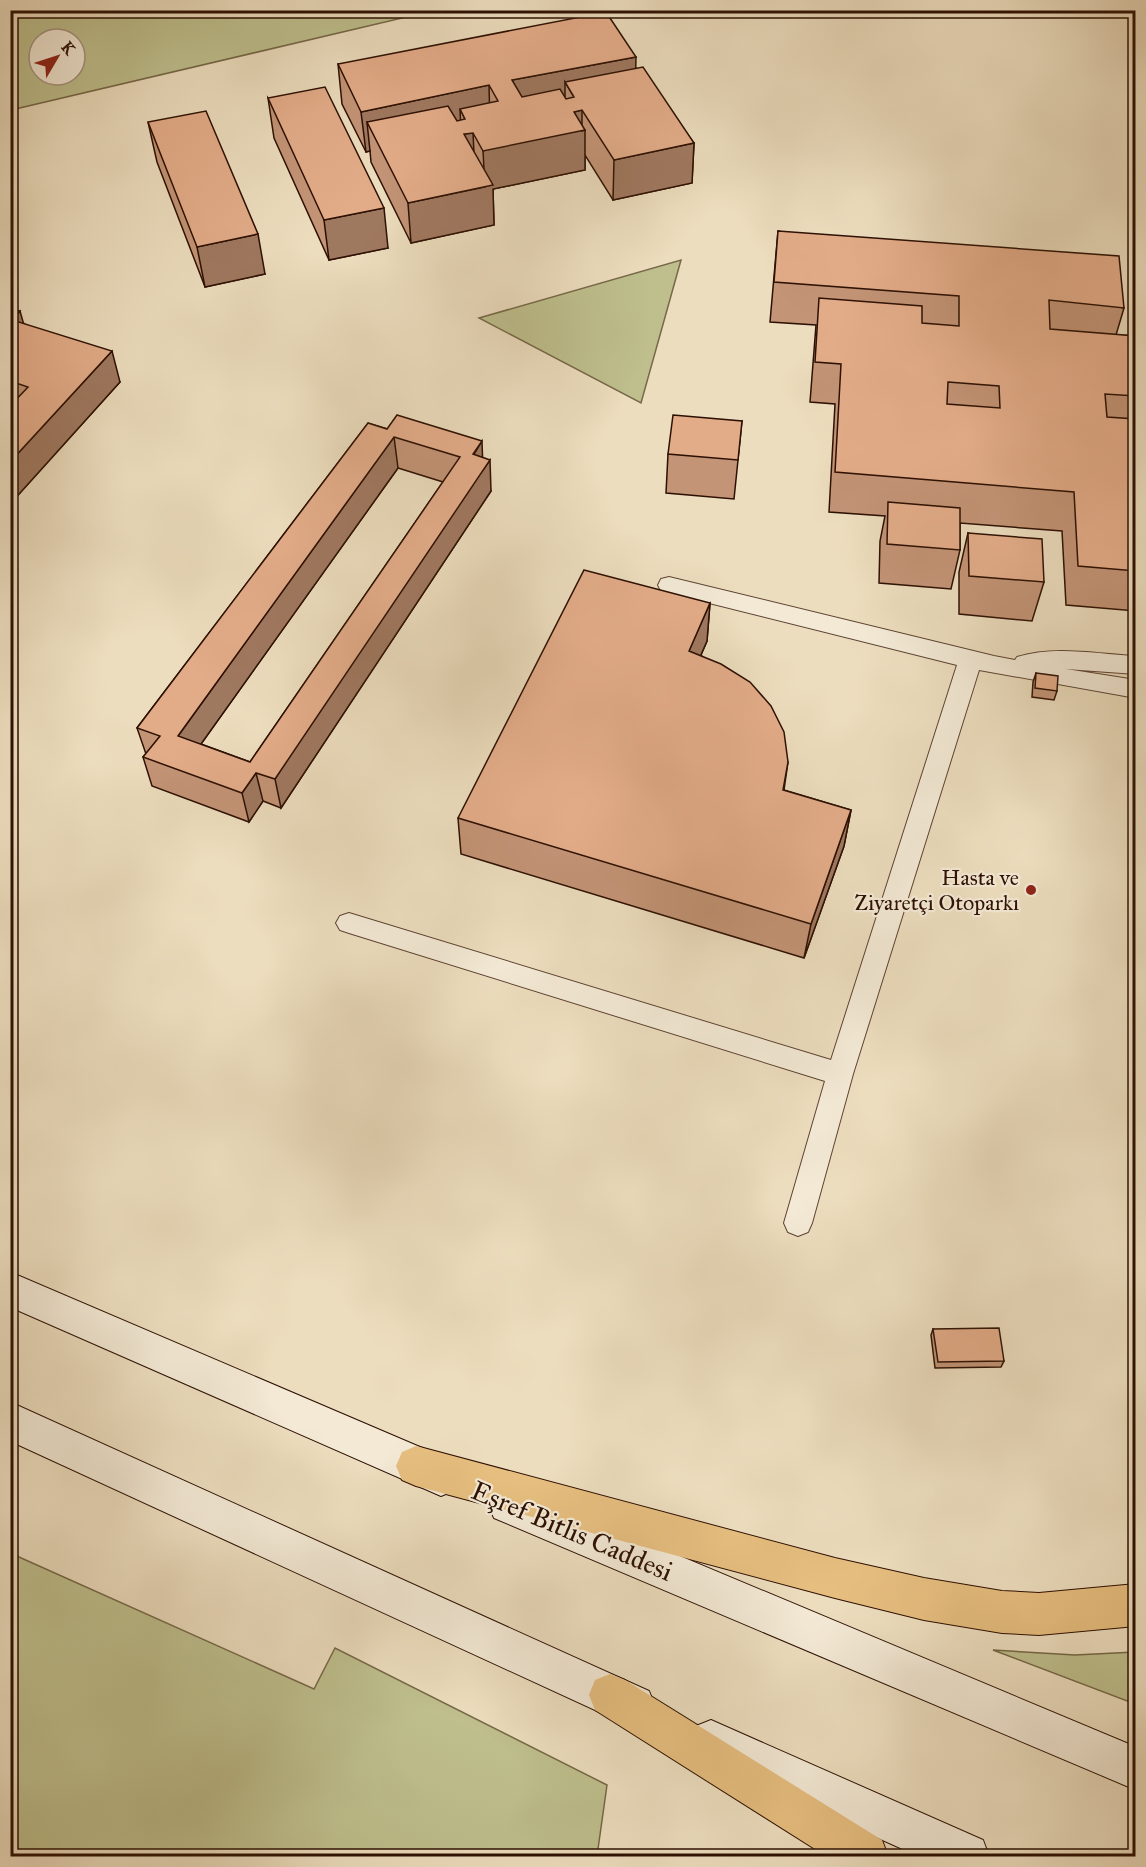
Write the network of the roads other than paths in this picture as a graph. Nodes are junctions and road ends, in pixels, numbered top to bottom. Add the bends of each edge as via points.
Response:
1 (669, 585) dead end
2 (971, 658) junction
3 (1136, 665) edge
4 (1015, 669) junction
5 (1136, 689) edge
6 (349, 923) dead end
7 (840, 1074) junction
8 (798, 1223) dead end
9 (10, 1289) edge
10 (10, 1421) edge
11 (416, 1466) junction
12 (1136, 1605) edge
13 (610, 1695) junction
14 (1136, 1769) edge
15 (866, 1857) edge
16 (967, 1857) edge

1 - 2 lane
2 - 4 lane
2 - 7 lane
3 - 4 lane via 1052,659 1024,663
4 - 5 lane
6 - 7 lane
7 - 8 lane
9 - 11 main road, Eşref Bitlis Caddesi
10 - 13 main road
11 - 12 main road via 924,1599 1039,1614
11 - 14 main road, Eşref Bitlis Caddesi
13 - 15 main road
13 - 16 main road

